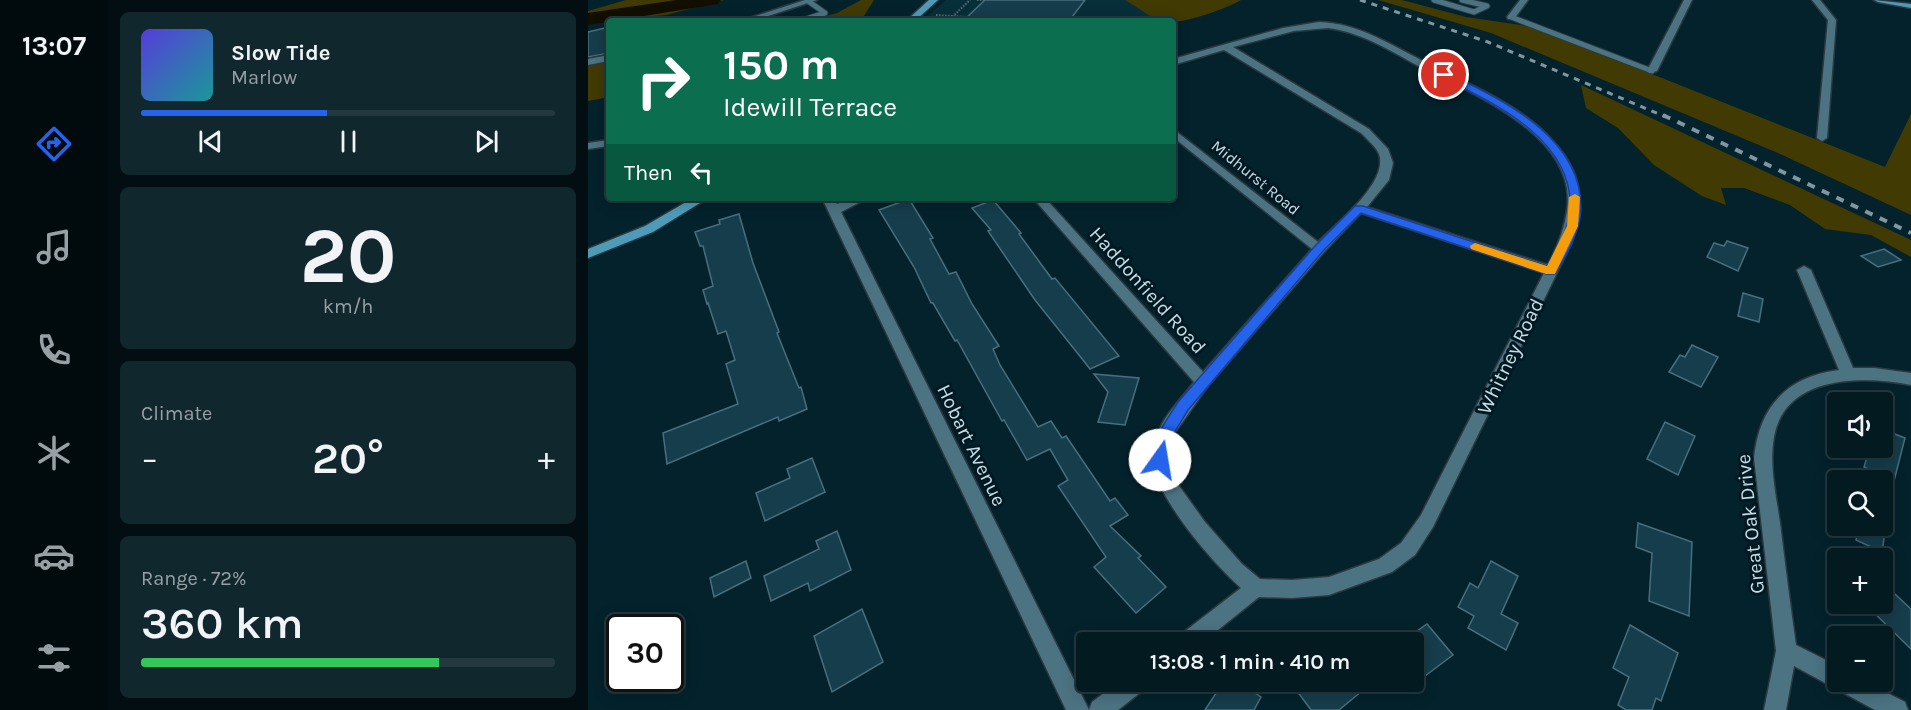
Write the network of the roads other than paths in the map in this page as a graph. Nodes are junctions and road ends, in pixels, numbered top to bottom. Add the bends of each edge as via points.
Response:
1 (934, 0) edge
2 (1435, 0) edge
3 (1462, 0) edge
4 (1524, 0) edge
5 (1688, 0) edge
6 (1816, 0) edge
7 (1878, 0) edge
8 (811, 1) edge
9 (1911, 6) edge
10 (1511, 17) joint
11 (757, 18) edge
12 (809, 18) edge
13 (913, 18) edge
14 (1226, 46) junction
15 (606, 59) edge
16 (1176, 61) edge
17 (588, 62) edge
18 (1652, 71) joint
19 (1176, 134) edge
20 (1822, 138) dead end
21 (606, 143) edge
22 (588, 146) edge
23 (697, 201) edge
24 (846, 201) edge
25 (1043, 201) edge
26 (831, 204) edge
27 (1359, 208) junction
28 (1319, 249) junction
29 (588, 254) edge
30 (1804, 270) dead end
31 (1551, 271) junction
32 (1848, 374) junction
33 (1911, 380) edge
34 (1203, 382) junction
35 (1256, 588) junction
36 (1200, 632) edge
37 (1786, 651) junction
38 (1827, 672) edge
39 (1123, 692) edge
40 (1863, 692) edge
41 (1078, 710) edge
42 (1100, 710) edge
43 (1775, 710) edge
44 (1897, 710) edge

1 - 13 main road
2 - 3 lane via 1474,12 1487,6
4 - 10 street
5 - 18 street
6 - 20 street via 1832,20
7 - 9 main road
8 - 11 street
8 - 12 lane via 825,13
10 - 18 lane
14 - 16 street, Whitney Road
14 - 27 street via 1376,141 1386,157 1386,174
14 - 31 street, Whitney Road via 1304,26 1344,28 1367,36 1521,117 1557,153 1572,181 1575,196 1572,226
15 - 17 street
19 - 28 street, Midhurst Road
21 - 22 street
23 - 29 main road via 649,229
24 - 26 street
25 - 34 street, Haddonfield Road
26 - 41 street, Hobart Avenue
27 - 28 street
27 - 31 street
28 - 34 street
30 - 32 street
31 - 35 street, Whitney Road via 1427,521 1408,549 1385,566 1329,586
32 - 33 street, Great Oak Drive via 1883,374
32 - 37 street, Great Oak Drive via 1793,392 1777,408 1765,433 1763,458
34 - 35 street via 1166,432 1160,460 1169,486 1186,512 1235,570
35 - 36 street
37 - 38 street
37 - 43 street, Great Oak Drive
39 - 42 street
40 - 44 street

